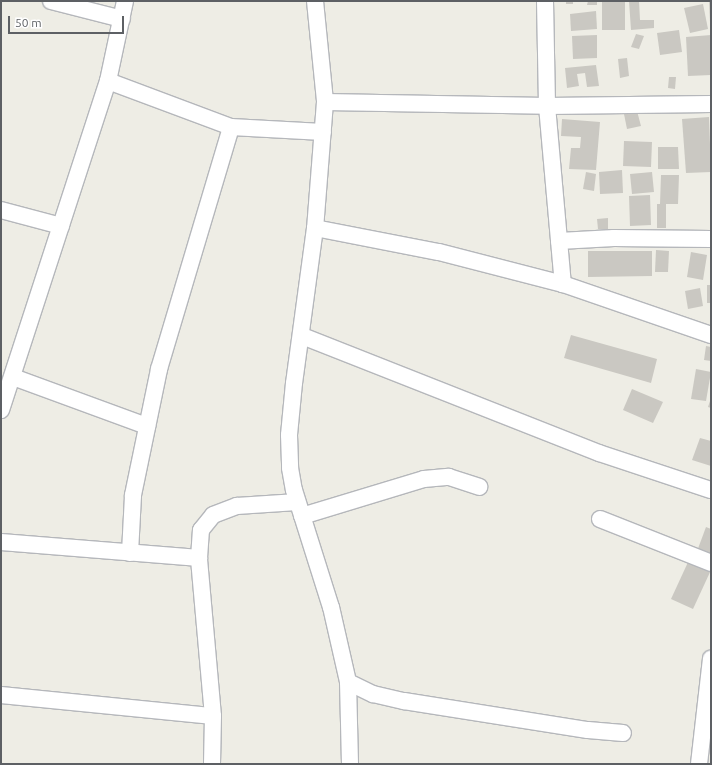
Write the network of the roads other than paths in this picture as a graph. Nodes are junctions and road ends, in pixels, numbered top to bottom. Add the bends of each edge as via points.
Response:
1 (51, 1) edge
2 (125, 1) edge
3 (315, 1) edge
4 (545, 1) edge
5 (122, 19) junction
6 (108, 81) junction
7 (325, 102) junction
8 (711, 104) edge
9 (547, 106) junction
10 (231, 127) junction
11 (322, 132) junction
12 (1, 210) edge
13 (61, 226) junction
14 (315, 228) junction
15 (711, 238) edge
16 (559, 241) junction
17 (563, 284) junction
18 (711, 335) edge
19 (302, 336) junction
20 (13, 377) junction
21 (1, 410) edge
22 (147, 426) junction
23 (479, 487) dead end
24 (711, 490) edge
25 (300, 509) junction
26 (600, 520) dead end
27 (1, 542) edge
28 (130, 553) junction
29 (199, 558) junction
30 (711, 564) edge
31 (711, 659) edge
32 (348, 682) junction
33 (1, 695) edge
34 (213, 716) junction
35 (623, 733) dead end
36 (212, 764) edge
37 (350, 764) edge
38 (699, 764) edge

1 - 5 street
2 - 5 street
3 - 7 street
4 - 9 street
5 - 6 street
6 - 10 street
6 - 13 street
7 - 9 street
7 - 11 street
8 - 9 street
9 - 16 street
10 - 11 street
10 - 22 street via 159,369
11 - 14 street
12 - 13 street
13 - 20 street
14 - 17 street via 439,252
14 - 19 street
15 - 16 street
16 - 17 street
17 - 18 street
19 - 24 street via 599,453
19 - 25 street via 294,383 290,435 290,468
20 - 21 street
20 - 22 street
22 - 28 street via 134,495
23 - 25 street via 449,477 424,479
25 - 29 street via 237,506 214,515 201,530
25 - 32 street via 331,607
26 - 30 street
27 - 28 street
28 - 29 street
29 - 34 street
31 - 38 street
32 - 35 street via 373,694 404,701 588,730
32 - 37 street
33 - 34 street
34 - 36 street

